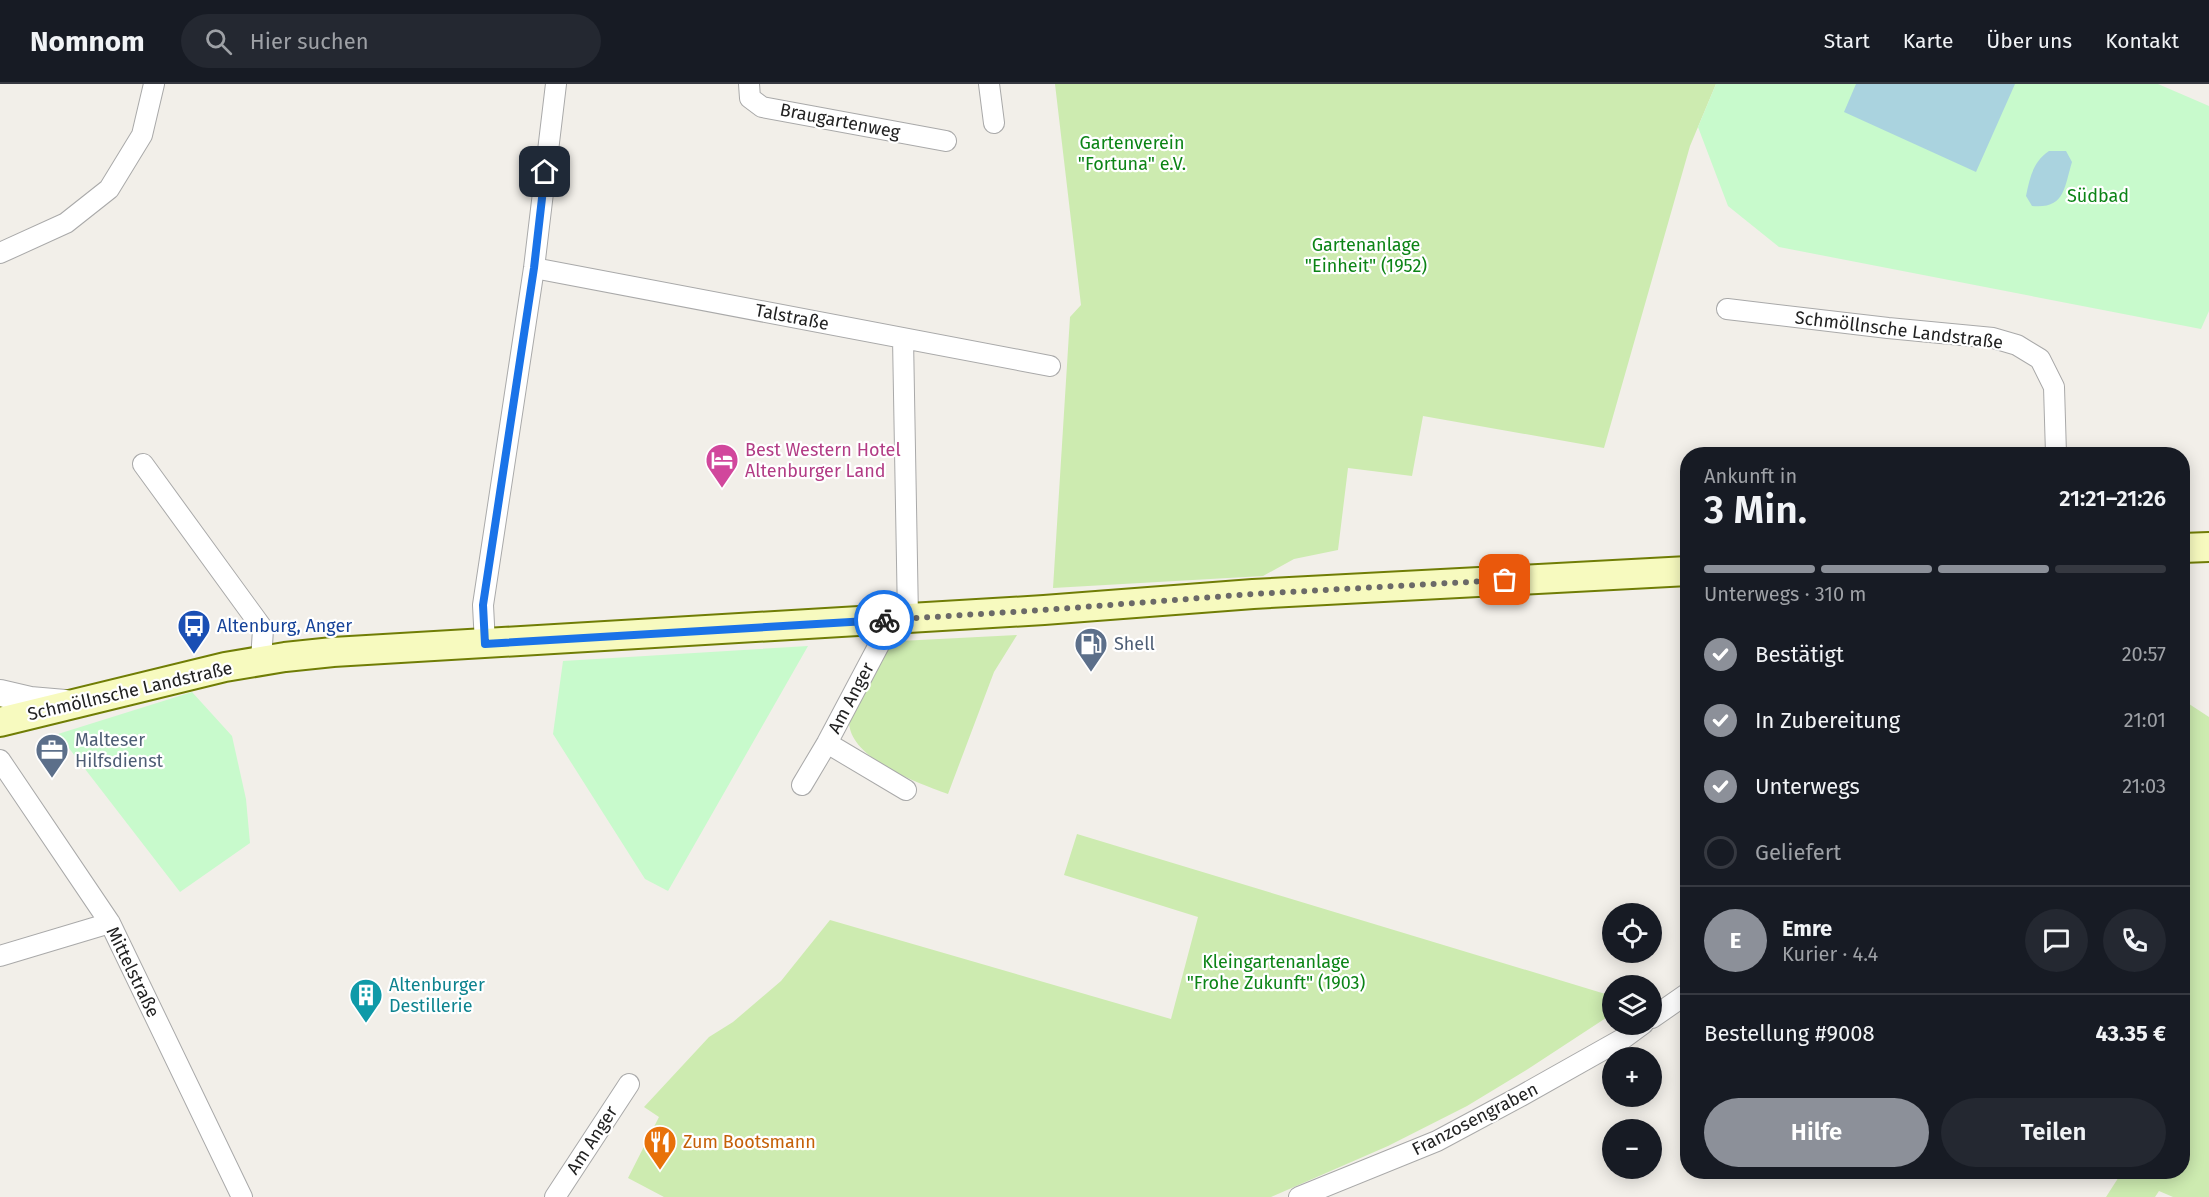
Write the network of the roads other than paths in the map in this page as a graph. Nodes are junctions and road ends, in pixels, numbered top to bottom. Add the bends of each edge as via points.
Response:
1 (154, 84) edge
2 (556, 84) edge
3 (749, 84) edge
4 (989, 84) edge
5 (994, 123) dead end
6 (946, 141) dead end
7 (0, 253) edge
8 (534, 268) junction
9 (1727, 309) dead end
10 (903, 338) junction
11 (1050, 366) dead end
12 (2056, 447) edge
13 (143, 464) dead end
14 (2209, 547) edge
15 (2190, 548) edge
16 (1680, 571) edge
17 (897, 619) junction
18 (485, 644) junction
19 (261, 661) junction
20 (0, 693) edge
21 (75, 703) junction
22 (0, 722) edge
23 (827, 743) junction
24 (0, 760) edge
25 (802, 785) dead end
26 (906, 790) dead end
27 (110, 923) junction
28 (0, 956) edge
29 (1680, 999) edge
30 (1662, 1011) edge
31 (1628, 1035) edge
32 (629, 1084) dead end
33 (243, 1197) edge
34 (555, 1197) edge
35 (1299, 1197) edge

1 - 7 street via 142,135 109,189 66,223
2 - 8 street
3 - 6 street, Braugartenweg via 750,98 762,107
4 - 5 street
8 - 10 street, Talstraße
8 - 18 street via 483,605
9 - 12 street, Schmöllnsche Landstraße via 1993,338 2018,345 2040,359 2055,387
10 - 11 street, Talstraße
10 - 17 street, Am Anger
13 - 19 street via 263,629
14 - 15 main road
16 - 17 main road, Schmöllnsche Landstraße via 1253,594
17 - 18 main road, Schmöllnsche Landstraße
17 - 23 street, Am Anger via 881,641
18 - 19 main road, Schmöllnsche Landstraße via 333,652
19 - 21 main road, Schmöllnsche Landstraße
20 - 21 street
21 - 22 main road, Schmöllnsche Landstraße
23 - 25 street, Am Anger
23 - 26 street, Am Anger
24 - 27 street, Mittelstraße
27 - 28 street
27 - 33 street, Mittelstraße
29 - 30 street
31 - 35 street, Franzosengraben via 1437,1141
32 - 34 street, Am Anger

